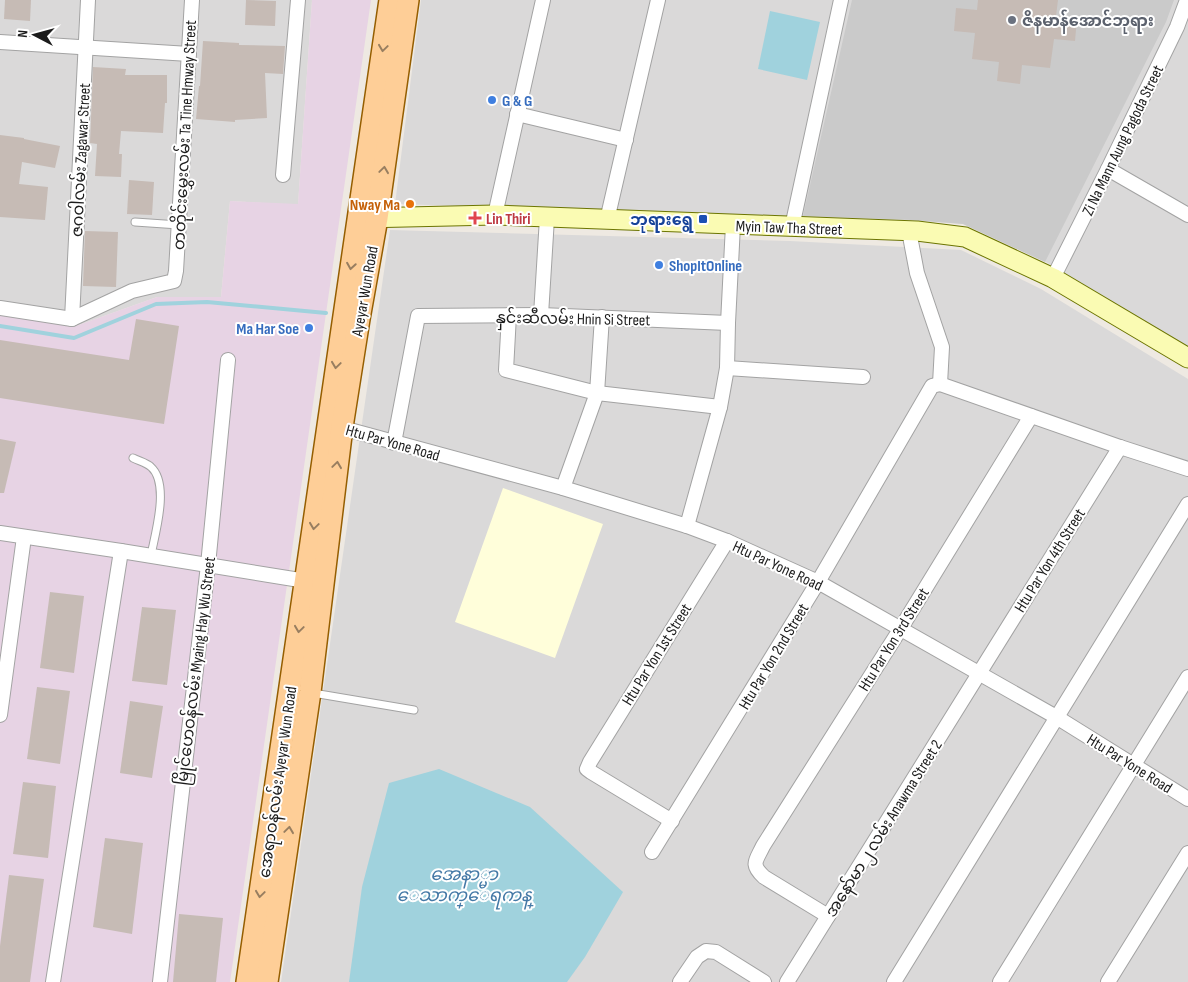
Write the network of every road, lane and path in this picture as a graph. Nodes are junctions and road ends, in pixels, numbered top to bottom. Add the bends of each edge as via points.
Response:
1 (88, 0) edge
2 (192, 0) edge
3 (298, 0) edge
4 (390, 0) edge
5 (408, 0) edge
6 (543, 0) edge
7 (658, 0) edge
8 (841, 0) edge
9 (1186, 0) edge
10 (1182, 29) edge
11 (0, 42) edge
12 (85, 47) junction
13 (189, 54) junction
14 (518, 114) junction
15 (626, 140) junction
16 (1108, 169) junction
17 (283, 174) dead end
18 (495, 215) junction
19 (1188, 215) edge
20 (368, 218) junction
21 (547, 218) junction
22 (607, 220) junction
23 (135, 222) dead end
24 (179, 225) junction
25 (733, 225) junction
26 (792, 226) junction
27 (910, 231) junction
28 (1053, 278) junction
29 (0, 308) edge
30 (509, 315) junction
31 (541, 315) junction
32 (602, 317) junction
33 (72, 319) junction
34 (728, 323) junction
35 (1188, 358) edge
36 (228, 360) dead end
37 (727, 368) junction
38 (863, 377) dead end
39 (940, 384) junction
40 (598, 393) junction
41 (720, 406) junction
42 (1031, 416) junction
43 (335, 426) junction
44 (394, 443) junction
45 (1120, 447) junction
46 (133, 458) dead end
47 (1188, 469) edge
48 (563, 488) junction
49 (1188, 504) edge
50 (687, 526) junction
51 (0, 533) edge
52 (24, 537) junction
53 (727, 541) junction
54 (121, 551) junction
55 (151, 555) junction
56 (208, 564) junction
57 (314, 582) junction
58 (818, 582) junction
59 (901, 628) junction
60 (979, 674) junction
61 (1188, 677) edge
62 (310, 692) junction
63 (414, 710) dead end
64 (0, 715) edge
65 (1058, 718) junction
66 (1134, 765) junction
67 (1188, 799) edge
68 (672, 821) junction
69 (652, 852) dead end
70 (1188, 853) edge
71 (828, 916) junction
72 (53, 982) edge
73 (160, 982) edge
74 (247, 982) edge
75 (267, 982) edge
76 (680, 982) edge
77 (764, 982) edge
78 (787, 982) edge
79 (894, 982) edge
80 (1000, 982) edge
81 (1108, 982) edge

1 - 12 street, ဇဂဝါလမ်း Zagawar Street
2 - 13 street, တတိုင်းမွှေးလမ်း Ta Tine Hmway Street
3 - 17 street
4 -> 20 main road, Ayeyar Wun Road
20 -> 5 main road, Ayeyar Wun Road
6 - 14 street
7 - 15 street
8 - 26 street
9 - 10 street, Zi Na Mann Aung Pagoda Street
10 - 16 street, Zi Na Mann Aung Pagoda Street
11 - 12 street
12 - 13 street
12 - 33 street, ဇဂဝါလမ်း Zagawar Street
13 - 24 street, တတိုင်းမွှေးလမ်း Ta Tine Hmway Street
14 - 15 street
14 - 18 street
15 - 22 street
16 - 19 street
16 - 28 street, Zi Na Mann Aung Pagoda Street
18 - 20 main road, Myin Taw Tha Street
18 - 21 main road, Myin Taw Tha Street
20 - 43 main road, Ayeyar Wun Road
21 - 22 main road, Myin Taw Tha Street
21 - 31 street
22 - 25 main road, Myin Taw Tha Street
23 - 24 lane
24 - 33 street, တတိုင်းမွှေးလမ်း Ta Tine Hmway Street via 174,281 132,291
25 - 26 main road, Myin Taw Tha Street
25 - 34 street
26 - 27 main road, Myin Taw Tha Street
27 - 28 main road, Myin Taw Tha Street via 965,237
27 - 39 street via 917,273 942,347
28 - 35 main road, Myin Taw Tha Street
29 - 33 street
30 - 31 street, နှင်းဆီလမ်း Hnin Si Street
30 - 40 street via 506,370
30 - 44 street, နှင်းဆီလမ်း Hnin Si Street via 418,316
31 - 32 street, နှင်းဆီလမ်း Hnin Si Street
32 - 34 street, နှင်းဆီလမ်း Hnin Si Street
32 - 40 street
34 - 37 street
36 - 56 street, မြိုင်ဟေဝန်လမ်း Myaing Hay Wu Street
37 - 38 street
37 - 41 street
39 - 42 street
39 - 58 street, Htu Par Yon 2nd Street via 932,386
40 - 41 street
40 - 48 street
41 - 50 street
42 - 45 street
42 - 59 street, Htu Par Yon 3rd Street
43 - 44 street, Htu Par Yone Road
43 - 57 main road, Ayeyar Wun Road
44 - 48 street, Htu Par Yone Road
45 - 47 street
45 - 60 street, Htu Par Yon 4th Street
46 - 55 lane via 152,467 159,480 161,498
48 - 50 street, Htu Par Yone Road
49 - 65 street
50 - 53 street, Htu Par Yone Road
51 - 52 street
52 - 54 street
52 - 64 street
53 - 58 street, Htu Par Yone Road
53 - 68 street, Htu Par Yon 1st Street via 588,768
54 - 55 street
54 - 72 street
55 - 56 street
56 - 57 street
56 - 73 street, မြိုင်ဟေဝန်လမ်း Myaing Hay Wu Street
57 - 62 main road, အေရာဝန်လမ်း Ayeyar Wun Road
57 -> 74 main road, အေရာဝန်လမ်း Ayeyar Wun Road
58 - 59 street, Htu Par Yone Road
58 - 68 street, Htu Par Yon 2nd Street
59 - 60 street, Htu Par Yone Road
59 - 71 street, Htu Par Yon 3rd Street via 755,862 756,870 764,877
60 - 65 street, Htu Par Yone Road
60 - 71 street, အနော်မာ ၂ လမ်း Anawma Street 2
61 - 66 street
62 - 63 lane
75 -> 62 main road, အေရာဝန်လမ်း Ayeyar Wun Road
65 - 66 street, Htu Par Yone Road
65 - 79 street
66 - 67 street, Htu Par Yone Road
66 - 80 street
68 - 69 street, Htu Par Yon 2nd Street
70 - 81 street
71 - 78 street, အနော်မာ ၂ လမ်း Anawma Street 2
76 - 77 street via 697,957 706,951 716,952

